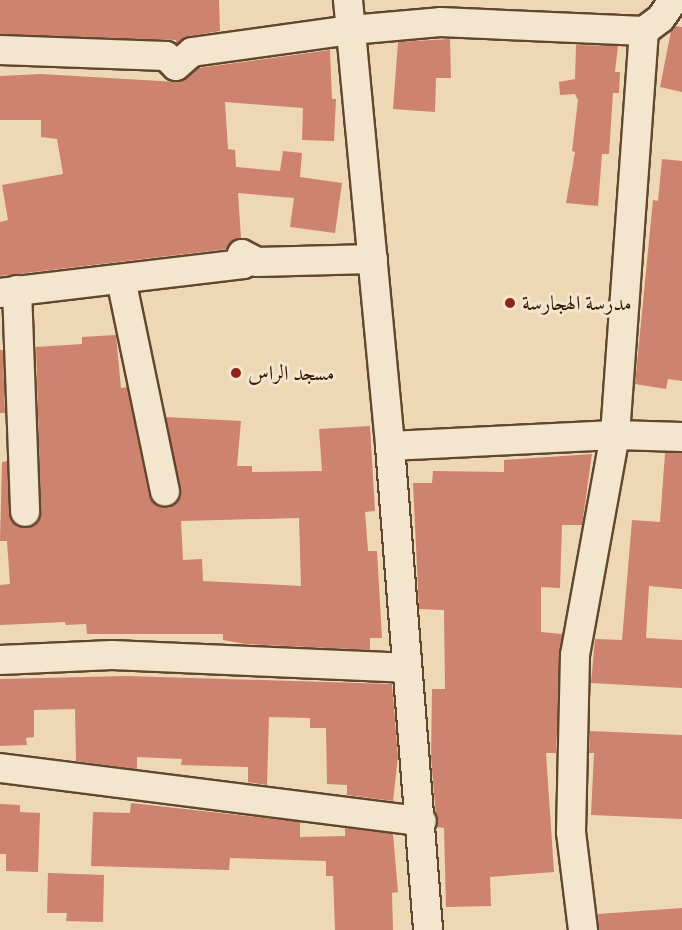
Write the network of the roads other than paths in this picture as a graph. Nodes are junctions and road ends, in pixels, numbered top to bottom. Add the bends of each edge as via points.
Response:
1 (348, 0) edge
2 (673, 0) edge
3 (351, 30) junction
4 (644, 31) junction
5 (0, 50) edge
6 (373, 259) junction
7 (121, 279) junction
8 (9, 292) edge
9 (615, 435) junction
10 (682, 437) edge
11 (390, 446) junction
12 (165, 492) dead end
13 (25, 512) dead end
14 (0, 660) edge
15 (405, 668) junction
16 (0, 768) edge
17 (422, 821) junction
18 (428, 930) edge
19 (583, 930) edge

1 - 3 street
2 - 4 street via 661,18
3 - 4 street via 440,22
3 - 5 street via 192,52 176,66 166,56
3 - 6 street
4 - 9 street
6 - 7 street via 257,262 242,254 243,264
6 - 11 street
7 - 8 street
7 - 12 street
8 - 13 street
9 - 10 street
9 - 11 street
9 - 19 street via 575,656 571,832
11 - 15 street
14 - 15 street via 112,655
15 - 17 street
16 - 17 street
17 - 18 street

